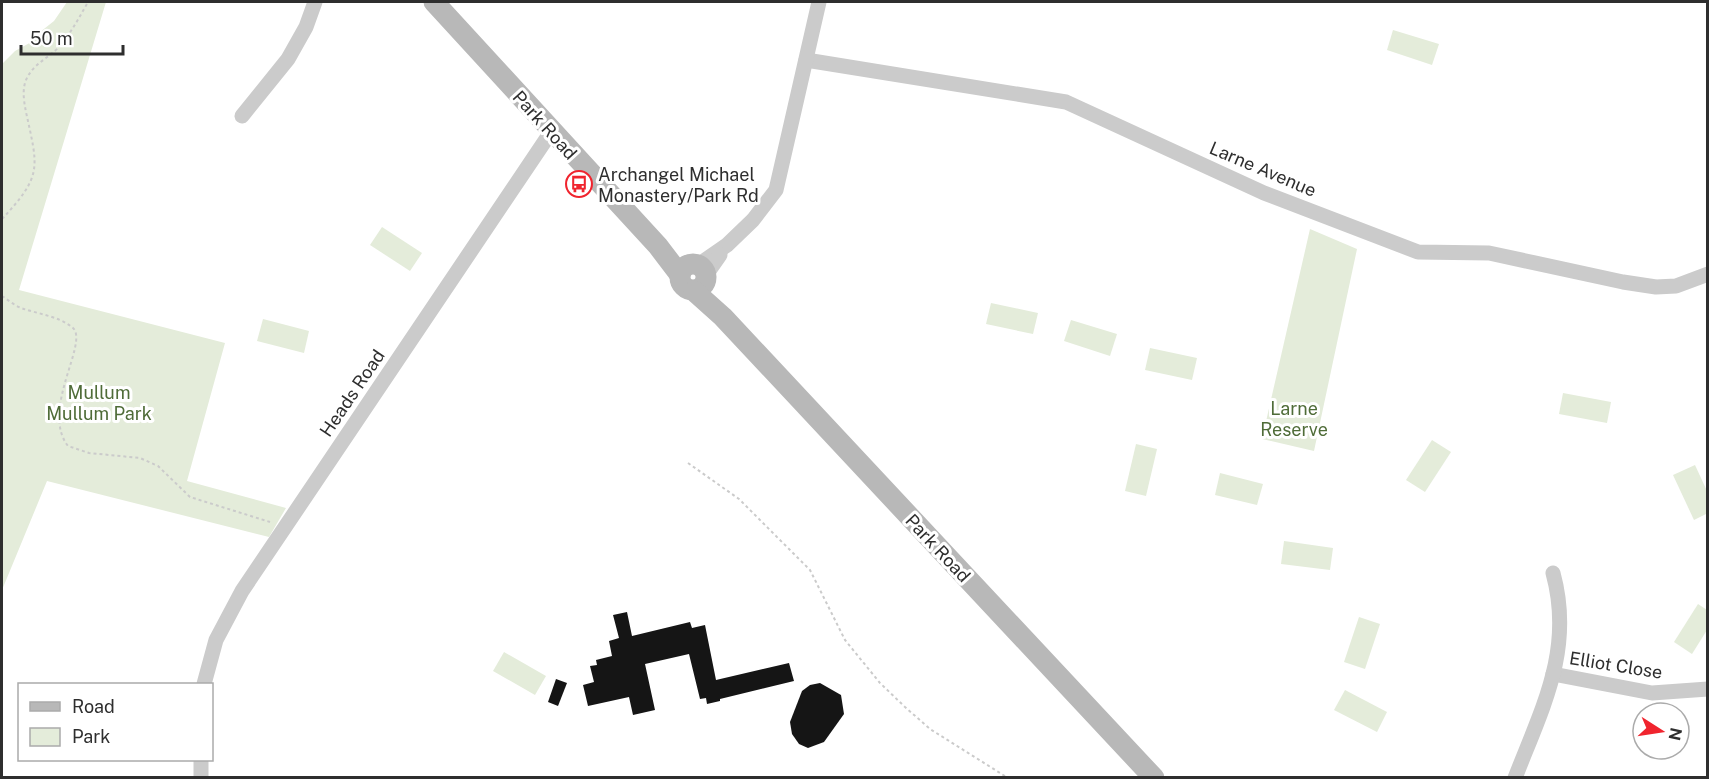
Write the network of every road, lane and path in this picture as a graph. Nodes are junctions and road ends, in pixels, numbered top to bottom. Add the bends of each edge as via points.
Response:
1 (88, 2) edge
2 (315, 2) edge
3 (434, 2) edge
4 (819, 2) edge
5 (806, 60) junction
6 (242, 116) dead end
7 (551, 132) junction
8 (2, 219) edge
9 (1707, 274) edge
10 (695, 276) junction
11 (2, 296) edge
12 (688, 463) dead end
13 (285, 527) junction
14 (1553, 573) dead end
15 (1553, 674) junction
16 (204, 683) edge
17 (1707, 689) edge
18 (201, 761) edge
19 (201, 777) edge
20 (1008, 777) edge
21 (1154, 777) edge
22 (1515, 777) edge

1 - 8 path via 73,30 56,50 38,62 26,81 24,100 34,143 35,173 29,187
2 - 6 street via 288,59
3 - 7 street, Park Road
4 - 5 street
5 - 9 street, Larne Avenue via 1074,104 1264,193 1418,252 1489,253 1656,287 1676,286
5 - 10 street via 776,190 763,210
7 - 10 street, Park Road via 658,246
7 - 13 street, Heads Road
10 - 21 street, Park Road via 723,317
11 - 13 path via 19,307 74,328 74,355 59,399 59,427 68,446 89,453 140,458 158,466 190,497 202,503
12 - 20 path via 739,499 810,570 845,640 896,699 930,729
13 - 16 street, Heads Road via 242,591 216,640
14 - 15 street via 1562,615
15 - 17 street, Elliot Close via 1652,693
15 - 22 street
18 - 19 street

